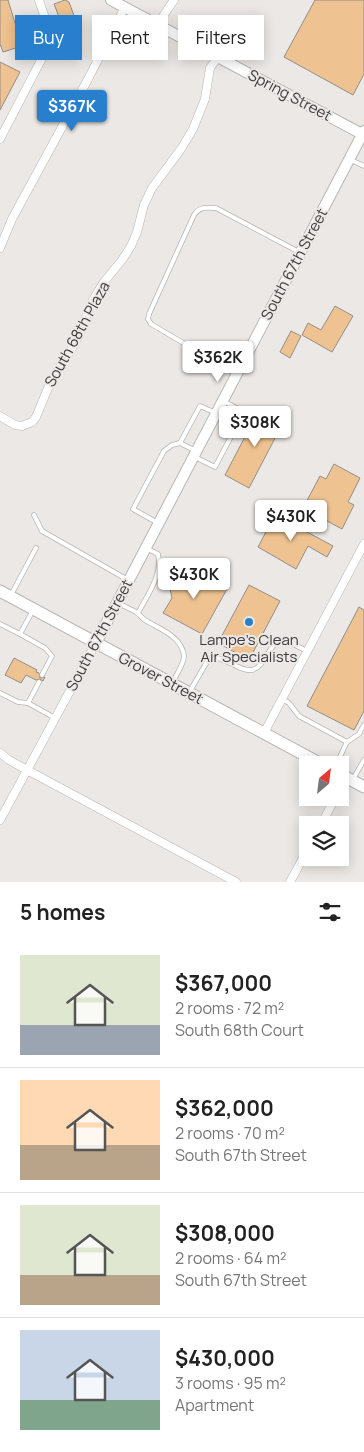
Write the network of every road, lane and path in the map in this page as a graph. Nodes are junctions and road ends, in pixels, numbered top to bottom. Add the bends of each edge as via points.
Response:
1 (39, 0) edge
2 (111, 0) edge
3 (174, 0) edge
4 (125, 8) junction
5 (138, 15) edge
6 (164, 15) edge
7 (216, 60) edge
8 (224, 60) edge
9 (363, 132) edge
10 (0, 139) edge
11 (349, 159) junction
12 (364, 166) edge
13 (0, 248) edge
14 (300, 252) junction
15 (236, 374) junction
16 (222, 401) junction
17 (216, 413) junction
18 (0, 416) edge
19 (180, 443) junction
20 (194, 454) junction
21 (34, 515) dead end
22 (158, 522) junction
23 (364, 544) edge
24 (145, 547) junction
25 (36, 548) dead end
26 (128, 580) junction
27 (5, 594) edge
28 (117, 602) junction
29 (34, 610) junction
30 (138, 613) junction
31 (0, 624) edge
32 (20, 634) junction
33 (96, 643) junction
34 (307, 651) junction
35 (42, 676) dead end
36 (39, 682) dead end
37 (172, 684) junction
38 (0, 693) edge
39 (189, 693) junction
40 (282, 699) junction
41 (28, 703) junction
42 (55, 718) junction
43 (364, 725) edge
44 (264, 733) junction
45 (347, 742) junction
46 (0, 753) edge
47 (306, 756) edge
48 (340, 756) edge
49 (364, 760) edge
50 (27, 770) junction
51 (349, 775) edge
52 (349, 780) edge
53 (364, 787) edge
54 (0, 820) edge
55 (299, 866) edge
56 (236, 882) edge
57 (290, 882) edge

1 - 10 street via 50,41
2 - 4 street, Spring Street
3 - 6 street
4 - 5 street, Spring Street
4 - 13 street via 12,219
7 - 18 street, South 68th Plaza via 210,68 205,99 194,129 152,188 131,246 94,298 36,417 22,426
8 - 9 street, Spring Street
9 - 11 street, South 67th Street
11 - 12 lane
11 - 14 street, South 67th Street
14 - 15 street, South 67th Street
14 - 15 lane via 216,208 202,208 194,215 148,319 151,324
15 - 16 street, South 67th Street
16 - 17 street, South 67th Street
16 - 20 lane via 244,412 240,420 214,467
17 - 19 lane via 200,406
17 - 20 street, South 67th Street
19 - 20 lane
19 - 22 lane via 164,451 133,508
20 - 22 street, South 67th Street
21 - 26 lane via 42,532
22 - 24 street, South 67th Street
23 - 34 street
24 - 26 street, South 67th Street
24 - 30 lane via 158,554 159,560
25 - 27 lane
26 - 28 street, South 67th Street
27 - 29 main road, Grover Street
28 - 30 lane
28 - 33 street, South 67th Street
29 - 32 lane
29 - 33 main road, Grover Street
30 - 37 lane via 164,629 182,650 184,660
31 - 32 lane
32 - 35 lane via 45,648 52,656
33 - 37 main road, Grover Street
33 - 42 street, South 67th Street
34 - 39 lane via 280,641 252,670 211,658
34 - 40 street
36 - 41 lane
37 - 39 main road, Grover Street
38 - 41 lane
39 - 44 main road, Grover Street
40 - 44 street
40 - 45 lane via 299,716
41 - 42 lane
42 - 50 street, South 67th Street
43 - 45 lane via 359,734
44 - 47 main road, Grover Street
45 - 48 lane
46 - 50 street
49 - 51 lane
50 - 54 street, South 67th Street
50 - 56 street
52 - 53 main road
55 - 57 street

